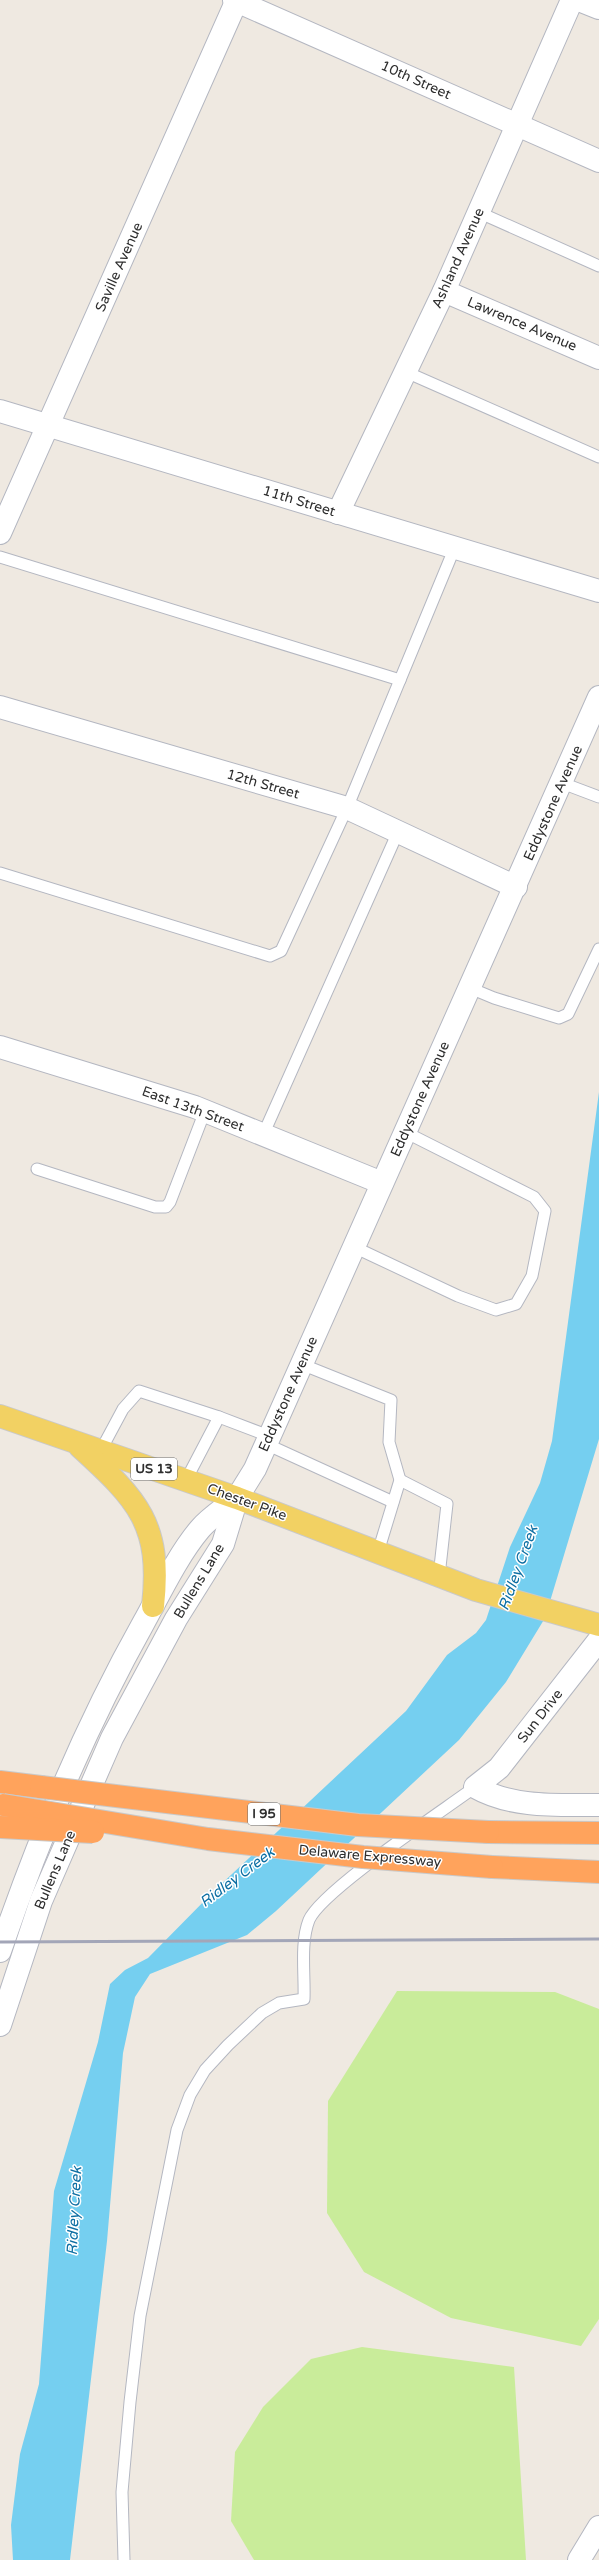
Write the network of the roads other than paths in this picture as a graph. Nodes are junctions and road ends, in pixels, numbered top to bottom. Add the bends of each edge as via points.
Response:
1 (236, 0) edge
2 (572, 0) edge
3 (579, 0) edge
4 (599, 8) edge
5 (516, 124) junction
6 (599, 161) edge
7 (478, 212) junction
8 (599, 266) edge
9 (444, 291) junction
10 (599, 358) edge
11 (406, 372) junction
12 (0, 411) edge
13 (48, 426) junction
14 (599, 457) edge
15 (338, 513) junction
16 (0, 533) edge
17 (455, 547) junction
18 (0, 557) edge
19 (599, 591) edge
20 (400, 680) junction
21 (599, 697) edge
22 (0, 707) edge
23 (562, 783) junction
24 (599, 797) edge
25 (347, 808) junction
26 (398, 832) junction
27 (0, 873) edge
28 (516, 887) junction
29 (599, 949) edge
30 (470, 988) junction
31 (0, 1047) edge
32 (205, 1111) junction
33 (405, 1132) junction
34 (263, 1135) junction
35 (37, 1169) dead end
36 (382, 1183) junction
37 (354, 1247) junction
38 (302, 1364) junction
39 (0, 1416) edge
40 (219, 1417) junction
41 (71, 1440) junction
42 (268, 1440) junction
43 (101, 1450) junction
44 (186, 1480) junction
45 (400, 1480) junction
46 (237, 1498) junction
47 (393, 1502) junction
48 (378, 1552) junction
49 (439, 1576) junction
50 (153, 1606) junction
51 (599, 1628) edge
52 (4, 1783) edge
53 (475, 1787) junction
54 (2, 1805) edge
55 (599, 1805) edge
56 (0, 1827) edge
57 (599, 1833) edge
58 (208, 1839) junction
59 (599, 1872) edge
60 (0, 1951) edge
61 (0, 2025) edge
62 (598, 2534) edge
63 (124, 2560) edge
64 (579, 2560) edge

1 - 5 street, 10th Street
1 - 13 street, Saville Avenue
2 - 5 street, Ashland Avenue
3 - 4 street
5 - 6 street, 10th Street
5 - 7 street, Ashland Avenue
7 - 8 lane
7 - 9 street, Ashland Avenue
9 - 10 street, Lawrence Avenue
9 - 11 street, Ashland Avenue
11 - 14 lane
11 - 15 street, Ashland Avenue
12 - 13 street, 11th Street
13 - 15 street, 11th Street
13 - 16 street, Saville Avenue
15 - 17 street, 11th Street
17 - 19 street, 11th Street
17 - 20 lane
18 - 20 lane
20 - 25 lane
21 - 23 street, Eddystone Avenue
22 - 25 street, 12th Street
23 - 24 lane
23 - 28 street, Eddystone Avenue
25 - 26 street, 12th Street
25 - 27 lane via 285,944 281,951 270,956
26 - 28 street, 12th Street
26 - 34 lane
28 - 30 street, Eddystone Avenue
29 - 30 lane via 568,1014 559,1018
30 - 33 street, Eddystone Avenue
31 - 32 street, East 13th Street
32 - 34 street, East 13th Street
32 - 35 lane via 166,1207 155,1207
33 - 36 street, Eddystone Avenue
33 - 37 lane via 534,1197 544,1210 532,1276 516,1304 496,1310 458,1296
34 - 36 street, East 13th Street
36 - 37 street, Eddystone Avenue
37 - 38 street, Eddystone Avenue
38 - 42 street, Eddystone Avenue
38 - 45 lane via 391,1400 389,1442
39 - 41 main road, Chester Pike / US 13
40 - 42 lane
40 - 43 lane via 139,1391 123,1409
40 - 44 lane
41 - 43 main road, Chester Pike / US 13
41 - 50 main road via 126,1492 144,1518 150,1532 156,1561
42 - 46 street, Eddystone Avenue via 255,1469
42 - 47 lane
43 - 44 main road, Chester Pike / US 13
44 - 46 main road, Chester Pike / US 13
45 - 47 lane
45 - 49 lane via 447,1504
46 - 48 main road, Chester Pike / US 13
46 - 50 street, Bullens Lane via 200,1529
46 - 61 street, Bullens Lane via 223,1544 173,1626 112,1738 41,1901
47 - 48 lane
48 - 49 main road, Chester Pike / US 13
49 - 51 main road, Chester Pike / US 13
50 - 60 street, Bullens Lane via 85,1733 22,1885
51 - 53 street, Sun Drive via 499,1768
52 - 57 highway, I 95, bridge via 358,1825 488,1832
53 - 55 street via 488,1795 508,1800
53 - 63 lane via 344,1884 317,1908 310,1918 305,1937 304,1999 279,2003 257,2018 205,2070 190,2095 177,2130 140,2316 122,2492
54 - 58 highway, Delaware Expressway / I 95, bridge
56 - 58 highway, bridge
58 - 59 highway, Delaware Expressway / I 95, bridge via 363,1857
62 - 64 street

